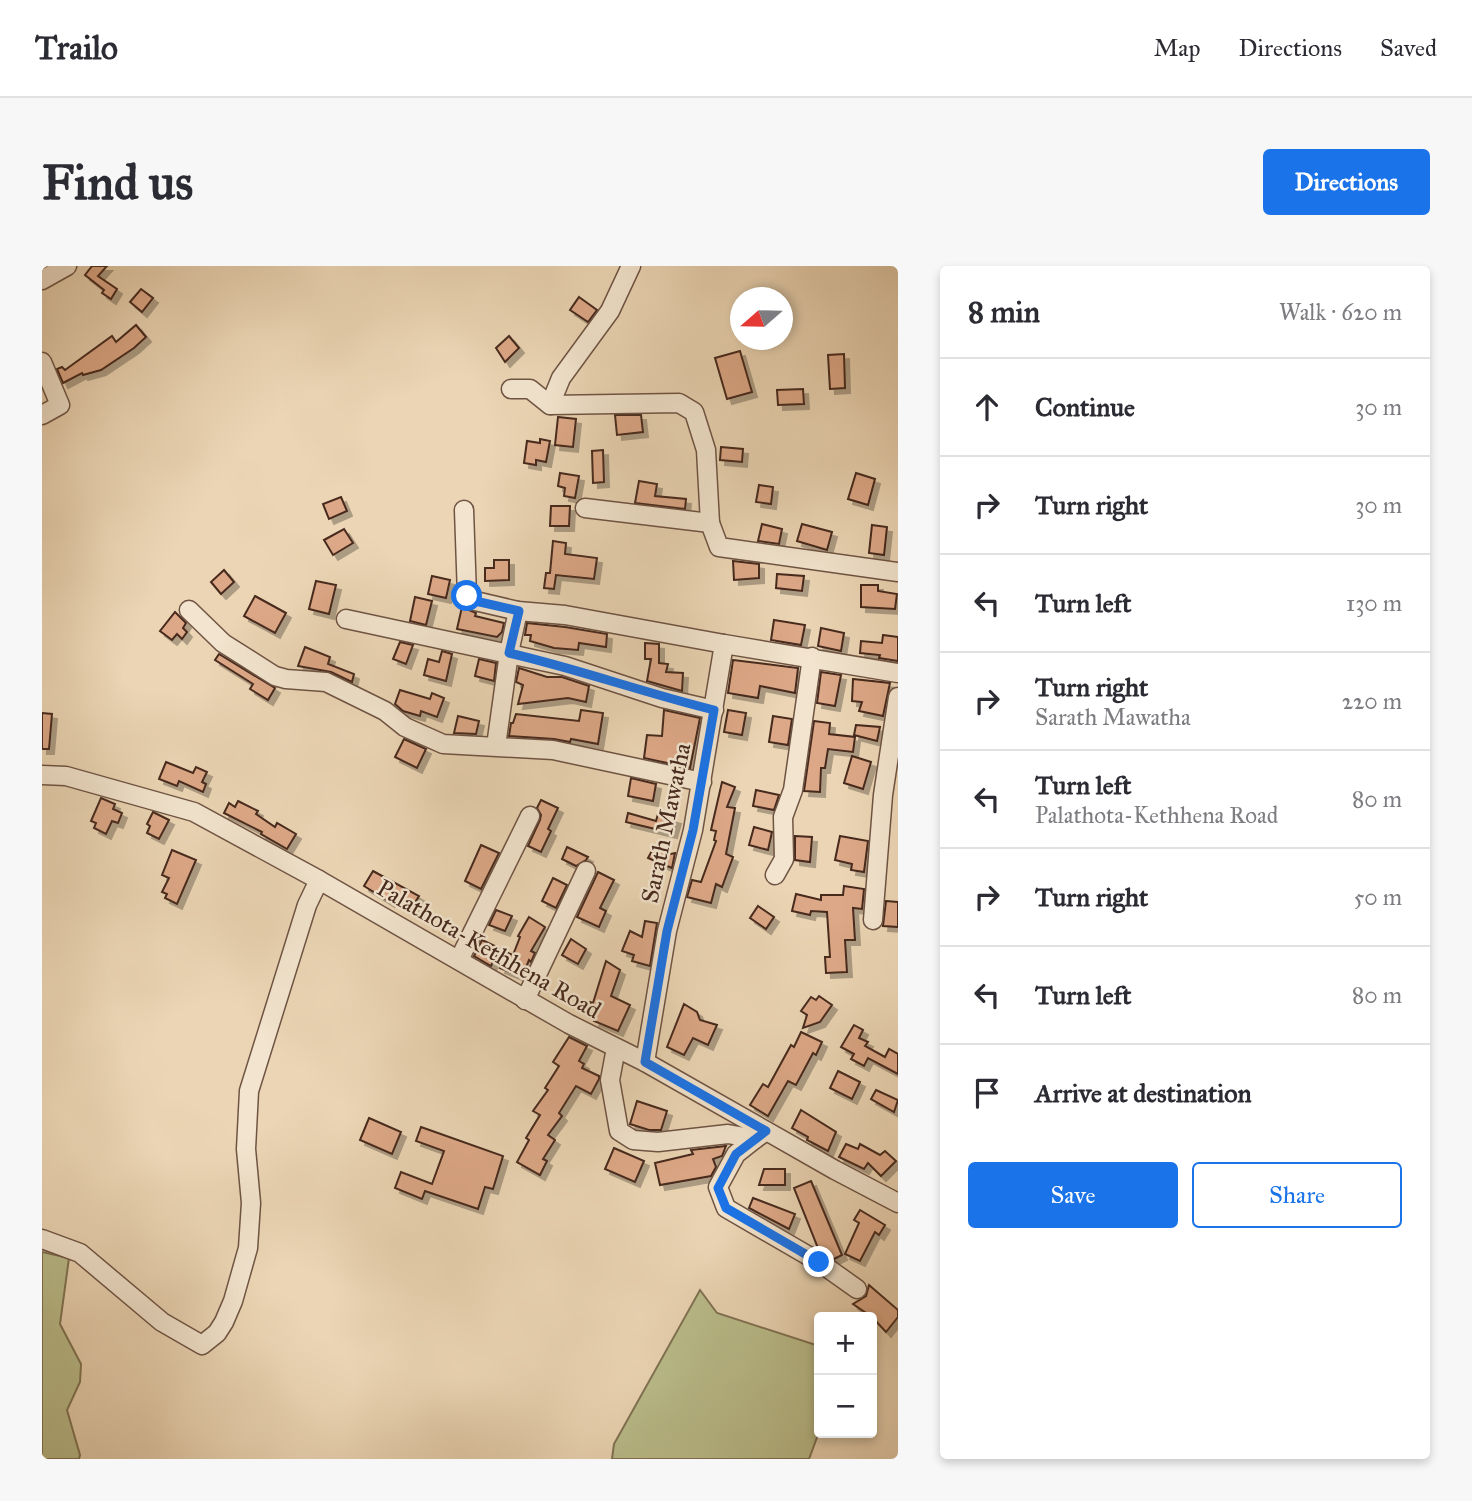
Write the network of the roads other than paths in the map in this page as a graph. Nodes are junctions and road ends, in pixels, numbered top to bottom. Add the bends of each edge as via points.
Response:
1 (67, 266) edge
2 (631, 266) edge
3 (42, 280) edge
4 (43, 369) edge
5 (510, 389) dead end
6 (550, 405) junction
7 (42, 415) edge
8 (585, 509) dead end
9 (464, 510) dead end
10 (710, 523) junction
11 (898, 572) edge
12 (189, 610) dead end
13 (519, 611) junction
14 (346, 619) dead end
15 (724, 644) junction
16 (509, 653) junction
17 (812, 657) junction
18 (898, 673) edge
19 (898, 697) edge
20 (714, 710) junction
21 (496, 747) junction
22 (42, 775) edge
23 (702, 782) junction
24 (530, 816) dead end
25 (586, 871) dead end
26 (775, 875) dead end
27 (319, 880) junction
28 (873, 920) dead end
29 (459, 961) junction
30 (525, 1000) junction
31 (616, 1048) junction
32 (645, 1062) junction
33 (760, 1135) junction
34 (898, 1203) edge
35 (42, 1239) edge
36 (857, 1289) dead end

1 - 3 street
2 - 6 street via 610,311 561,378
4 - 7 street via 60,405
5 - 6 street via 530,389
6 - 10 street via 679,403 694,412 706,450
8 - 10 street
9 - 13 street via 467,596
10 - 11 street via 719,547
12 - 21 street via 223,643 275,676 326,682 443,744
13 - 15 street
13 - 16 street
14 - 16 street
15 - 17 street
15 - 20 street, Sarath Mawatha
16 - 20 street
16 - 21 street
17 - 18 street
17 - 26 street via 793,790 783,817 784,859
19 - 28 street via 883,795
20 - 23 street, Sarath Mawatha
21 - 23 street via 553,750
22 - 27 street, Palathota-Kethhena Road via 66,776 194,812
23 - 32 street, Sarath Mawatha via 667,931
24 - 29 street
25 - 30 street
27 - 29 street, Palathota-Kethhena Road
27 - 35 street via 307,905 249,1091 248,1248 233,1301 216,1333 202,1345 162,1322 80,1253
29 - 30 street, Palathota-Kethhena Road
30 - 31 street, Palathota-Kethhena Road
31 - 32 street, Palathota-Kethhena Road
31 - 33 street via 610,1080 619,1131 626,1136 658,1142
32 - 33 street, Palathota-Kethhena Road
33 - 34 street, Palathota-Kethhena Road
33 - 36 street via 736,1154 718,1188 726,1208

